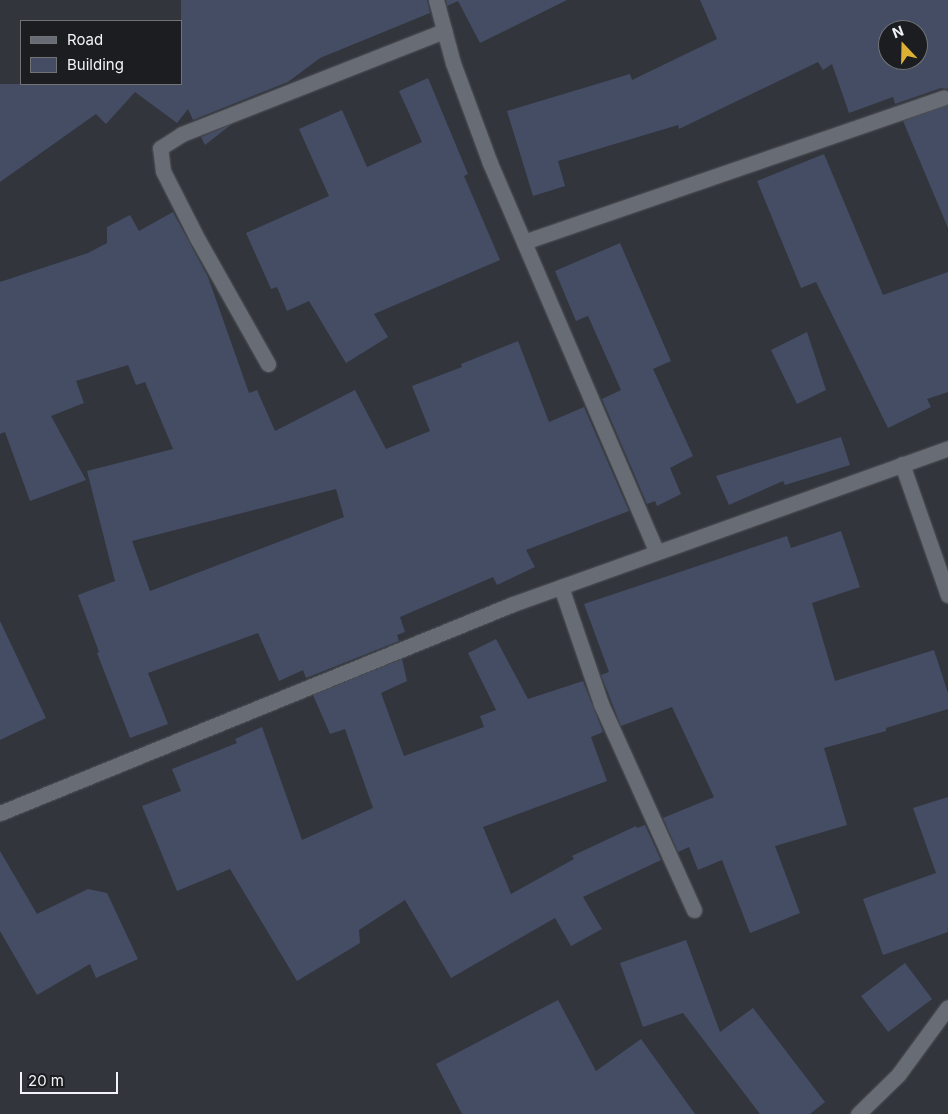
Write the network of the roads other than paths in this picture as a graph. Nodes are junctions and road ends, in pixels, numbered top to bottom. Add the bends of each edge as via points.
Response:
1 (436, 0) edge
2 (444, 31) junction
3 (944, 97) dead end
4 (524, 242) junction
5 (268, 364) dead end
6 (948, 448) edge
7 (902, 464) junction
8 (657, 552) junction
9 (561, 586) junction
10 (948, 595) edge
11 (0, 813) edge
12 (694, 910) dead end
13 (948, 1006) edge
14 (858, 1114) edge

1 - 2 street
2 - 4 street via 490,163
2 - 5 street via 182,134 160,148 163,170 198,240
3 - 4 street
4 - 8 street
6 - 7 street
7 - 8 street
7 - 10 street
8 - 9 street
9 - 11 street
9 - 12 street via 601,704
13 - 14 street via 898,1075

